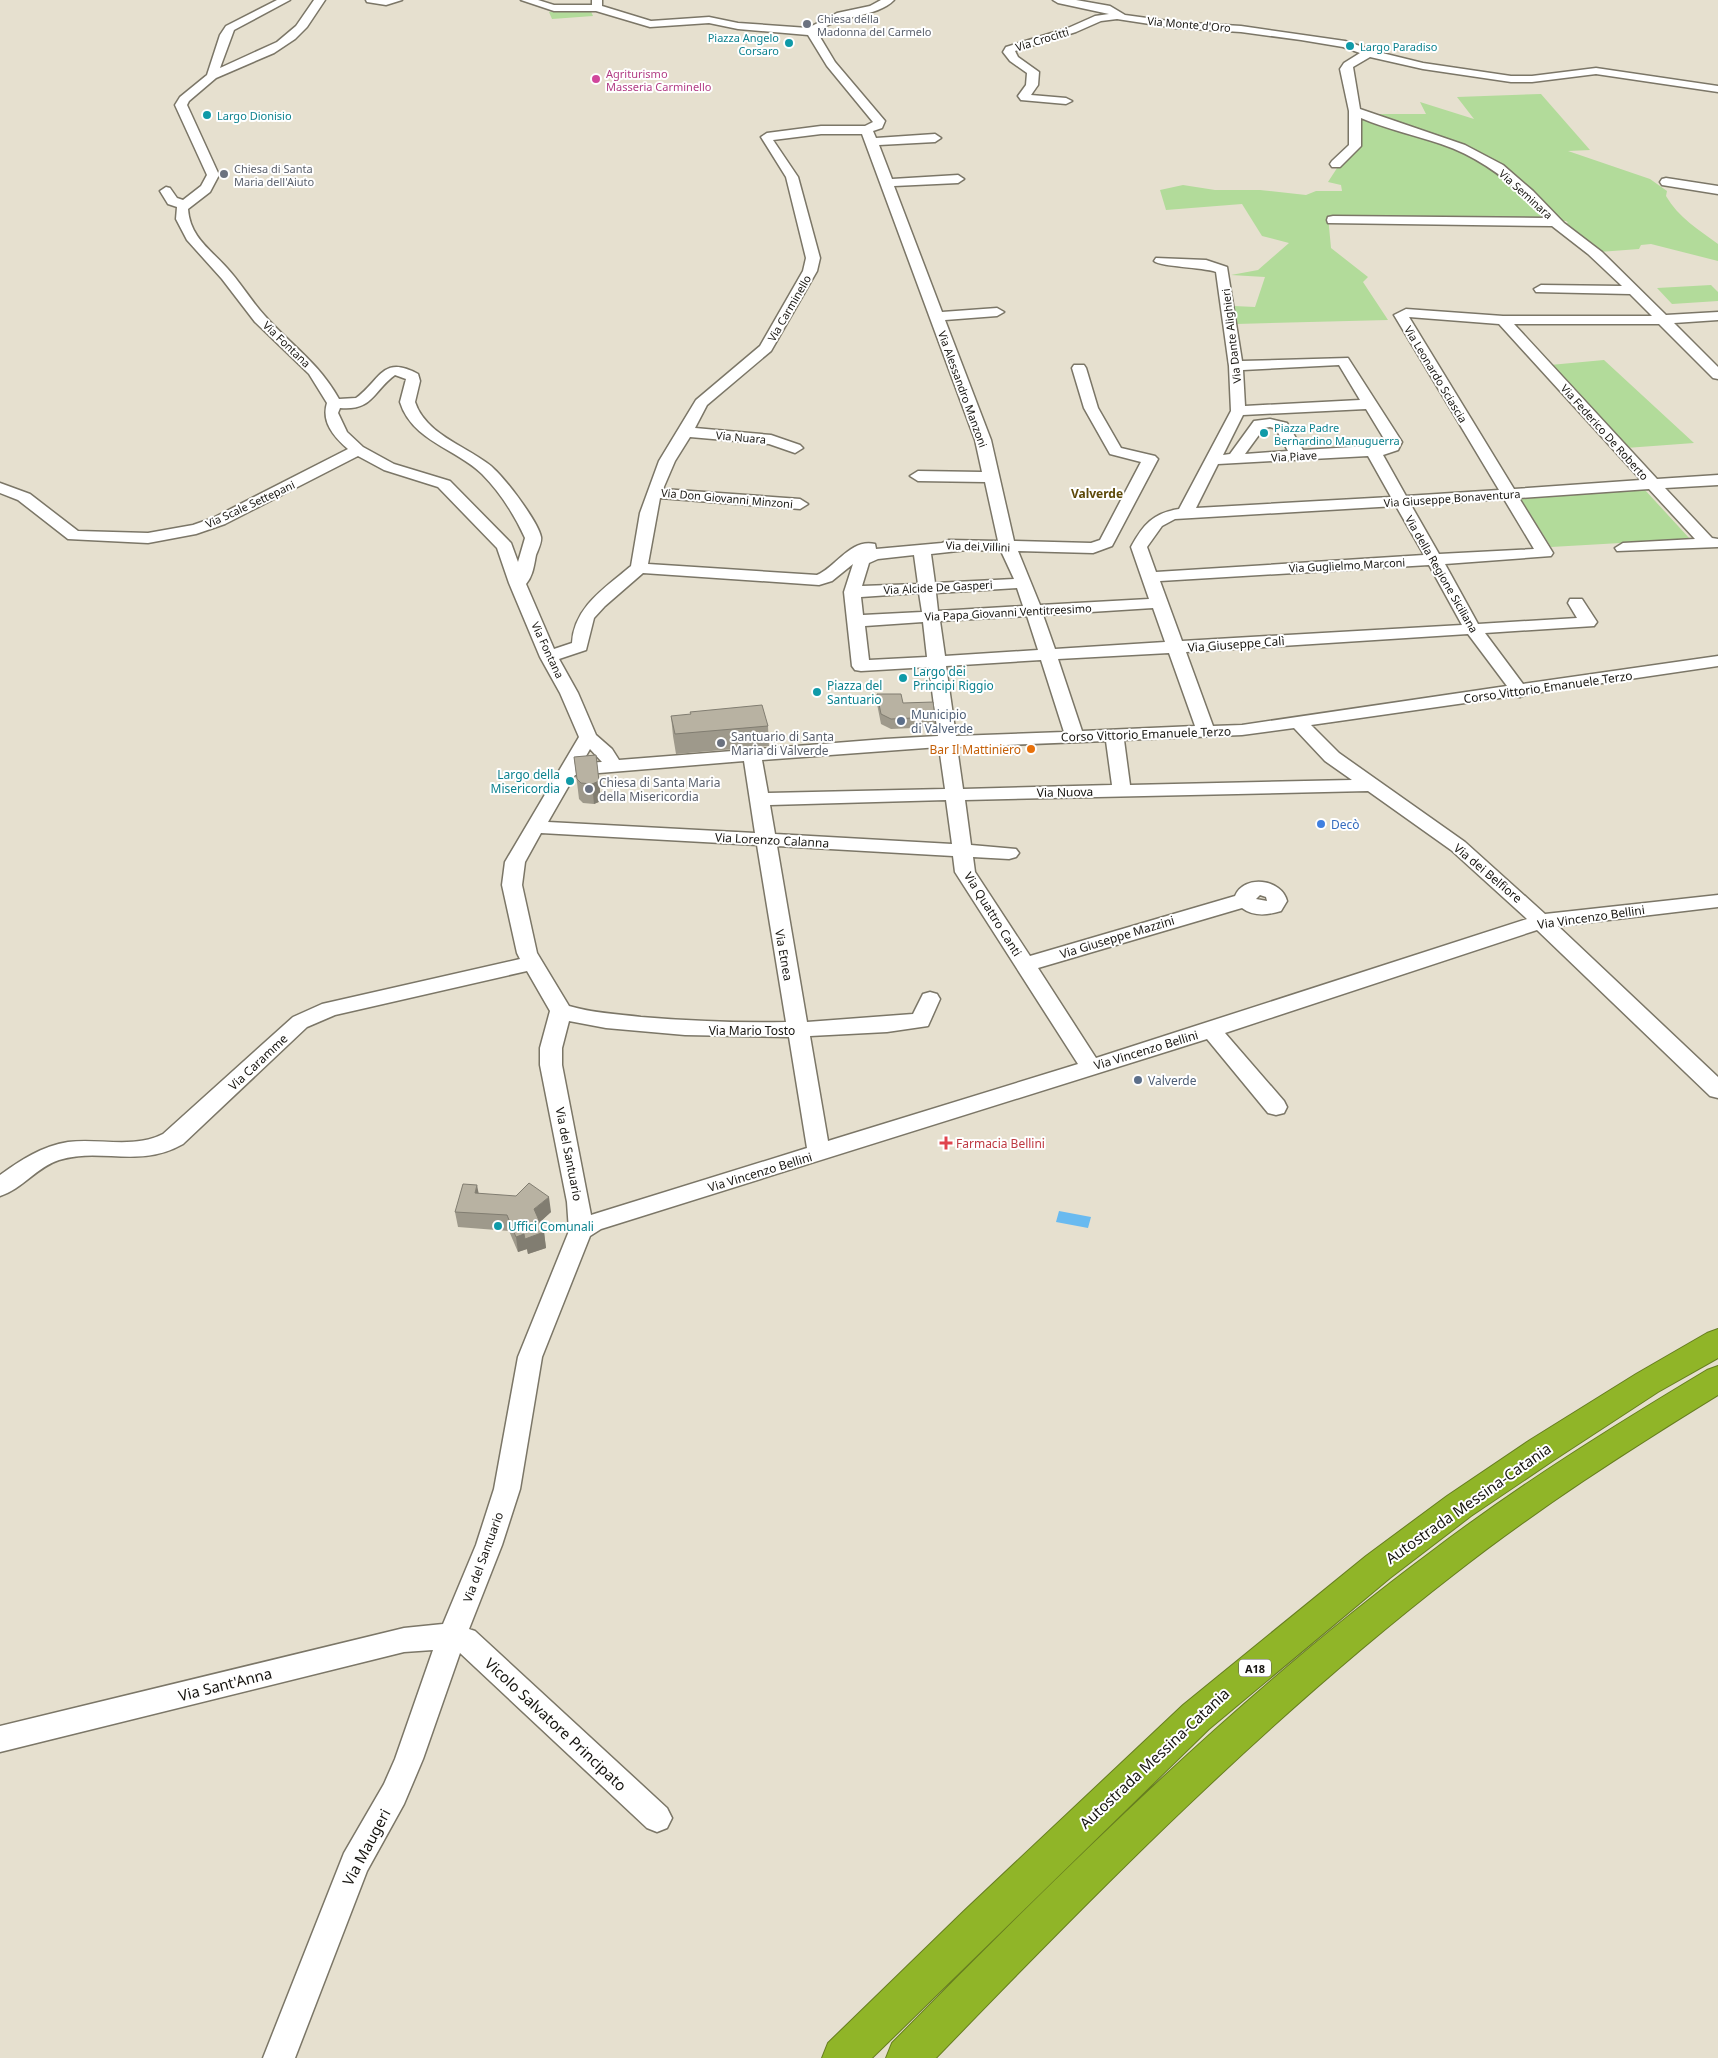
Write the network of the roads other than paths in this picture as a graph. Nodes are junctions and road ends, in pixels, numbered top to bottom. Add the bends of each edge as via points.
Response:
1 (285, 0) edge
2 (320, 0) edge
3 (370, 0) edge
4 (397, 0) edge
5 (526, 0) edge
6 (862, 0) edge
7 (1058, 0) edge
8 (886, 2) edge
9 (597, 4) edge
10 (1118, 16) junction
11 (650, 24) junction
12 (630, 31) dead end
13 (812, 32) junction
14 (1368, 53) junction
15 (212, 76) junction
16 (1718, 89) edge
17 (1066, 101) dead end
18 (1355, 111) junction
19 (869, 136) junction
20 (935, 138) dead end
21 (1336, 164) dead end
22 (958, 179) dead end
23 (1666, 182) dead end
24 (887, 183) junction
25 (1718, 190) edge
26 (166, 191) dead end
27 (185, 205) junction
28 (1333, 220) dead end
29 (1556, 222) junction
30 (1161, 261) dead end
31 (1541, 289) dead end
32 (1632, 290) junction
33 (997, 312) dead end
34 (937, 316) junction
35 (1718, 316) edge
36 (1660, 318) junction
37 (1503, 320) junction
38 (1236, 366) junction
39 (1079, 368) dead end
40 (1718, 375) edge
41 (334, 403) junction
42 (1369, 404) junction
43 (1238, 411) junction
44 (686, 432) junction
45 (795, 448) dead end
46 (358, 450) junction
47 (1373, 451) junction
48 (1298, 455) junction
49 (1237, 459) junction
50 (1214, 460) junction
51 (918, 476) dead end
52 (991, 477) junction
53 (1718, 480) edge
54 (1653, 484) junction
55 (0, 488) edge
56 (654, 492) junction
57 (1509, 495) junction
58 (1401, 502) junction
59 (800, 504) dead end
60 (1185, 513) junction
61 (1712, 543) edge
62 (964, 546) junction
63 (1009, 548) junction
64 (1623, 548) dead end
65 (922, 550) junction
66 (1545, 553) joint
67 (1433, 560) junction
68 (639, 568) junction
69 (1149, 577) junction
70 (516, 583) junction
71 (1024, 583) junction
72 (928, 588) junction
73 (852, 592) junction
74 (1160, 603) junction
75 (1576, 603) dead end
76 (1033, 611) junction
77 (932, 617) junction
78 (856, 621) junction
79 (1473, 630) junction
80 (1177, 648) junction
81 (1048, 656) junction
82 (549, 657) junction
83 (1718, 661) edge
84 (938, 663) junction
85 (1520, 692) junction
86 (1297, 721) junction
87 (1265, 727) junction
88 (1206, 732) junction
89 (1114, 735) junction
90 (1075, 736) junction
91 (588, 737) junction
92 (949, 741) junction
93 (752, 755) junction
94 (1332, 756) junction
95 (613, 766) junction
96 (571, 770) junction
97 (1372, 785) junction
98 (1122, 792) junction
99 (956, 794) junction
100 (758, 799) junction
101 (535, 827) junction
102 (765, 840) junction
103 (963, 851) junction
104 (1010, 854) dead end
105 (1246, 900) dead end
106 (1718, 900) edge
107 (1542, 921) junction
108 (533, 963) junction
109 (1025, 965) junction
110 (930, 1000) dead end
111 (562, 1011) junction
112 (797, 1030) junction
113 (1211, 1030) junction
114 (1091, 1067) junction
115 (1718, 1090) edge
116 (1276, 1107) dead end
117 (819, 1154) junction
118 (0, 1187) edge
119 (582, 1231) junction
120 (1718, 1342) edge
121 (1718, 1379) edge
122 (452, 1636) junction
123 (0, 1739) edge
124 (657, 1818) dead end
125 (279, 2058) edge
126 (843, 2058) edge
127 (907, 2058) edge

1 - 15 street via 230,28
2 - 15 street via 300,29 284,41
3 - 4 street
5 - 9 street via 554,8
6 - 8 street
7 - 10 street, Via Monte d'Oro via 1110,8
8 - 13 street via 836,17
9 - 11 street
10 - 14 street, Via Monte d'Oro via 1323,40
10 - 17 street, Via Crocitti via 1099,18 1010,49 1014,59 1033,72 1032,85 1025,98
11 - 12 street
11 - 13 street via 709,20 738,26
13 - 19 street via 853,92 879,121
14 - 16 street, Via Monte d'Oro via 1423,66 1511,79 1596,71
14 - 18 street via 1348,65 1346,70
15 - 27 street via 190,92 181,104 213,175 208,186
18 - 21 street via 1355,146
18 - 29 street, Via Seminara via 1378,122 1428,135 1476,154 1516,182
19 - 20 street
19 - 24 street, Via Alessandro Manzoni
19 - 44 street, Via Carminello via 813,130 767,137 792,178 813,258 810,271 766,348 701,402
22 - 24 street
23 - 25 street
24 - 34 street, Via Alessandro Manzoni
26 - 27 street via 172,201
27 - 41 street, Via Fontana via 182,208 184,222 201,251 226,275 273,332 316,372
28 - 29 street
29 - 32 street, Via Seminara via 1596,254
30 - 38 street, Via Dante Alighieri via 1206,264 1222,270
31 - 32 street
32 - 36 street, Via Seminara
33 - 34 street
34 - 52 street, Via Alessandro Manzoni via 983,440
35 - 36 street, Via Leonardo Sciascia
36 - 37 street, Via Leonardo Sciascia
36 - 40 street, Via Seminara
37 - 54 street, Via Federico De Roberto
37 - 57 street, Via Leonardo Sciascia via 1401,315
38 - 42 street via 1342,361
38 - 43 street, Via Dante Alighieri
39 - 63 street, Via dei Villini via 1091,408 1115,451 1150,459 1106,543 1093,548
41 - 46 street, Via Fontana via 331,413 340,434
41 - 70 street via 351,404 365,399 385,374 401,372 414,377 407,399 421,423 437,439 492,474 531,532 533,538 522,578
42 - 43 street
42 - 47 street, Via Piave via 1394,442 1393,447 1387,450
43 - 50 street, Via Dante Alighieri
44 - 45 street, Via Nuara via 771,440
44 - 56 street, Via Carminello via 667,461
46 - 55 street, Via Scale Settepani via 220,521 148,538 74,536 24,497
46 - 70 street, Via Fontana via 390,468 444,484 505,546
47 - 48 street, Via Piave
47 - 58 street, Via della Regione Siciliana
48 - 49 street, Via Piave
48 - 49 street via 1282,426 1270,423 1259,424 1238,452
49 - 50 street, Via Piave
50 - 60 street, Via Dante Alighieri
51 - 52 street
52 - 63 street, Via Alessandro Manzoni
53 - 54 street, Via Giuseppe Bonaventura
54 - 57 street, Via Giuseppe Bonaventura
54 - 61 street, Via Federico De Roberto
56 - 59 street, Via Don Giovanni Minzoni
56 - 68 street, Via Carminello
57 - 58 street, Via Giuseppe Bonaventura
57 - 66 street, Via Leonardo Sciascia
58 - 60 street, Via Giuseppe Bonaventura
58 - 67 street, Via della Regione Siciliana
60 - 69 street, Via Giuseppe Bonaventura via 1159,518 1152,523 1139,547
61 - 64 street
62 - 63 street, Via dei Villini
62 - 65 street
62 - 68 street, Via dei Villini via 894,544 864,548 819,580
63 - 71 street, Via Alessandro Manzoni
65 - 72 street, Via Quattro Canti
65 - 73 street via 874,554 862,560
66 - 67 street, Via Guglielmo Marconi
67 - 69 street, Via Guglielmo Marconi
67 - 79 street, Via della Regione Siciliana
68 - 82 street via 586,617 580,646
69 - 74 street, Via Giuseppe Bonaventura
70 - 82 street, Via Fontana
71 - 72 street, Via Alcide De Gasperi
71 - 76 street, Via Alessandro Manzoni
72 - 73 street, Via Alcide De Gasperi
72 - 77 street, Via Quattro Canti
73 - 78 street
74 - 76 street, Via Papa Giovanni Ventitreesimo
74 - 80 street, Via Giuseppe Bonaventura
75 - 79 street, Via Giuseppe Calì via 1588,622
76 - 77 street, Via Papa Giovanni Ventitreesimo
76 - 81 street, Via Alessandro Manzoni
77 - 78 street, Via Papa Giovanni Ventitreesimo
77 - 84 street, Via Quattro Canti
78 - 84 street, Via Giuseppe Calì via 861,666
79 - 80 street, Via Giuseppe Calì
79 - 85 street, Via della Regione Siciliana
80 - 81 street, Via Giuseppe Calì
80 - 88 street, Via Giuseppe Bonaventura
81 - 84 street, Via Giuseppe Calì
81 - 90 street, Via Alessandro Manzoni
82 - 91 street, Via Fontana
83 - 85 street, Corso Vittorio Emanuele Terzo
84 - 92 street, Via Quattro Canti
85 - 86 street, Corso Vittorio Emanuele Terzo
86 - 87 street, Corso Vittorio Emanuele Terzo
86 - 94 street
87 - 88 street, Corso Vittorio Emanuele Terzo
87 - 94 street
88 - 89 street, Corso Vittorio Emanuele Terzo
89 - 90 street, Corso Vittorio Emanuele Terzo
89 - 98 street
90 - 92 street, Corso Vittorio Emanuele Terzo
91 - 95 street via 606,753
91 - 96 street
92 - 93 street, Corso Vittorio Emanuele Terzo
92 - 99 street, Via Quattro Canti
93 - 95 street, Corso Vittorio Emanuele Terzo
93 - 100 street, Via Etnea
94 - 97 street, Via dei Belfiore
95 - 96 street, Corso Vittorio Emanuele Terzo
96 - 101 street
97 - 98 street, Via Nuova
97 - 107 street, Via dei Belfiore via 1458,846
98 - 99 street, Via Nuova
99 - 100 street, Via Nuova
99 - 103 street, Via Quattro Canti
100 - 102 street, Via Etnea
101 - 102 street, Via Lorenzo Calanna
101 - 108 street via 515,862 512,885 527,953
102 - 103 street, Via Lorenzo Calanna
102 - 112 street, Via Etnea
103 - 104 street, Via Lorenzo Calanna
103 - 109 street, Via Quattro Canti via 965,872
105 - 109 street, Via Giuseppe Mazzini
106 - 107 street, Via Vincenzo Bellini
107 - 113 street, Via Vincenzo Bellini
107 - 115 street, Via dei Belfiore
108 - 111 street
108 - 118 street, Via Caramme via 312,1015 300,1022 175,1138 157,1147 80,1148 55,1153
109 - 114 street, Via Quattro Canti
110 - 112 street, Via Mario Tosto via 920,1021 863,1028
111 - 112 street, Via Mario Tosto via 618,1022 718,1031
111 - 119 street, Via del Santuario via 551,1048 551,1065
112 - 117 street, Via Etnea
113 - 114 street, Via Vincenzo Bellini
113 - 116 street
114 - 117 street, Via Vincenzo Bellini
117 - 119 street, Via Vincenzo Bellini via 593,1223
119 - 122 street, Via del Santuario via 530,1357 507,1489 489,1545
120 - 126 highway, Autostrada Messina-Catania / A18 via 1542,1450 1378,1566 1196,1717
121 - 127 highway via 1569,1471 1405,1592 1227,1743 1005,1956
122 - 123 street, Via Sant'Anna via 404,1640
122 - 124 street, Vicolo Salvatore Principato via 465,1640
122 - 125 street, Via Maugeri via 409,1759 394,1794 355,1863

